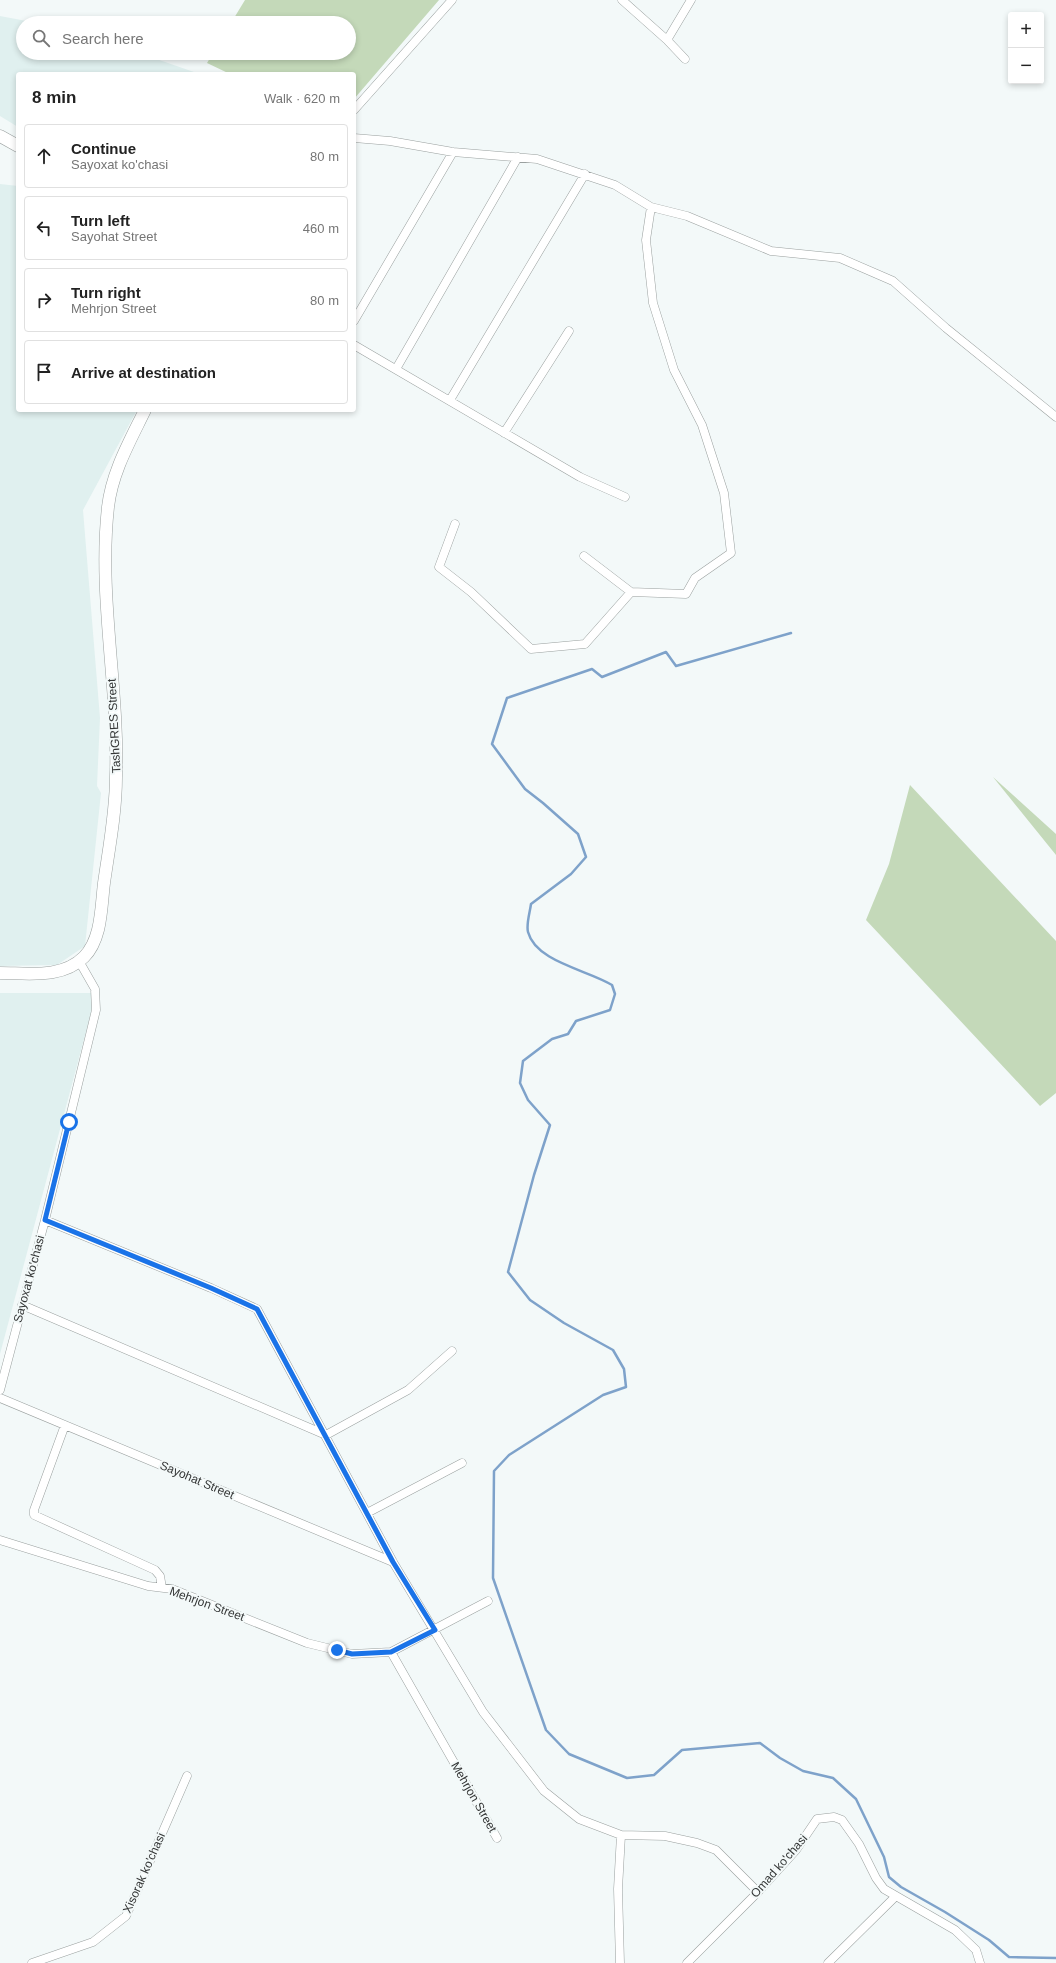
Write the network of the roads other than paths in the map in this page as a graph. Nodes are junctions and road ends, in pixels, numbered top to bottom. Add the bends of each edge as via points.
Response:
1 (452, 0) edge
2 (622, 0) edge
3 (691, 0) edge
4 (667, 40) junction
5 (685, 60) dead end
6 (356, 108) edge
7 (0, 136) edge
8 (356, 138) edge
9 (16, 145) edge
10 (453, 152) junction
11 (518, 157) junction
12 (585, 174) junction
13 (651, 207) junction
14 (356, 317) edge
15 (569, 332) dead end
16 (356, 346) edge
17 (396, 369) junction
18 (450, 400) junction
19 (144, 412) edge
20 (1056, 417) edge
21 (504, 433) junction
22 (624, 497) dead end
23 (455, 524) dead end
24 (584, 556) dead end
25 (631, 592) junction
26 (80, 961) junction
27 (0, 973) edge
28 (45, 1220) junction
29 (22, 1305) junction
30 (452, 1351) dead end
31 (0, 1390) edge
32 (0, 1398) edge
33 (65, 1425) junction
34 (326, 1435) junction
35 (462, 1463) dead end
36 (367, 1513) junction
37 (0, 1540) edge
38 (393, 1562) junction
39 (162, 1588) junction
40 (488, 1601) dead end
41 (435, 1630) junction
42 (391, 1652) junction
43 (187, 1776) dead end
44 (621, 1835) junction
45 (497, 1838) dead end
46 (758, 1892) junction
47 (896, 1896) junction
48 (32, 1963) edge
49 (620, 1963) edge
50 (687, 1963) edge
51 (828, 1963) edge
52 (980, 1963) edge

1 - 6 street
2 - 4 street
3 - 4 street
4 - 5 street
7 - 9 main road
8 - 10 street
10 - 11 street
10 - 14 street
11 - 12 street via 537,159
11 - 17 street
12 - 13 street via 614,185
12 - 18 street
13 - 20 street via 687,216 771,251 840,258 894,281 946,328
13 - 25 street via 646,240 653,303 674,370 702,425 724,493 731,553 695,578 686,594
15 - 21 street
16 - 17 street
17 - 18 street
18 - 21 street
19 - 26 main road, TashGRES Street via 117,469 108,505 106,595 116,777 99,922 93,944
21 - 22 street via 580,477
23 - 25 street via 439,567 471,592 531,649 585,644
24 - 25 street
26 - 27 main road, TashGRES Street via 52,973
26 - 28 street, Sayoxat ko'chasi via 95,989 96,1010
28 - 29 street, Sayoxat ko'chasi
28 - 34 street via 257,1309
29 - 31 street, Sayoxat ko'chasi
29 - 34 street
30 - 34 street via 408,1390
32 - 33 street, Sayohat Street
33 - 38 street, Sayohat Street
33 - 39 street via 34,1515 155,1570 160,1576
34 - 36 street
35 - 36 street
36 - 38 street
37 - 39 street, Mehrjon Street via 148,1586
38 - 41 street
39 - 42 street, Mehrjon Street via 307,1643 352,1654
40 - 41 street, Mehrjon Street
41 - 42 street, Mehrjon Street
41 - 44 street via 483,1712 544,1791 579,1819
42 - 45 street, Mehrjon Street
43 - 48 street, Xisorak ko'chasi via 126,1916 93,1942
44 - 46 street via 665,1836 716,1850
44 - 49 street via 618,1889
46 - 47 street, Omad ko'chasi via 796,1850 817,1819 834,1817 842,1820 859,1844 884,1889
46 - 50 street, Omad ko'chasi
47 - 51 street
47 - 52 street, Omad ko'chasi via 955,1930 976,1950

